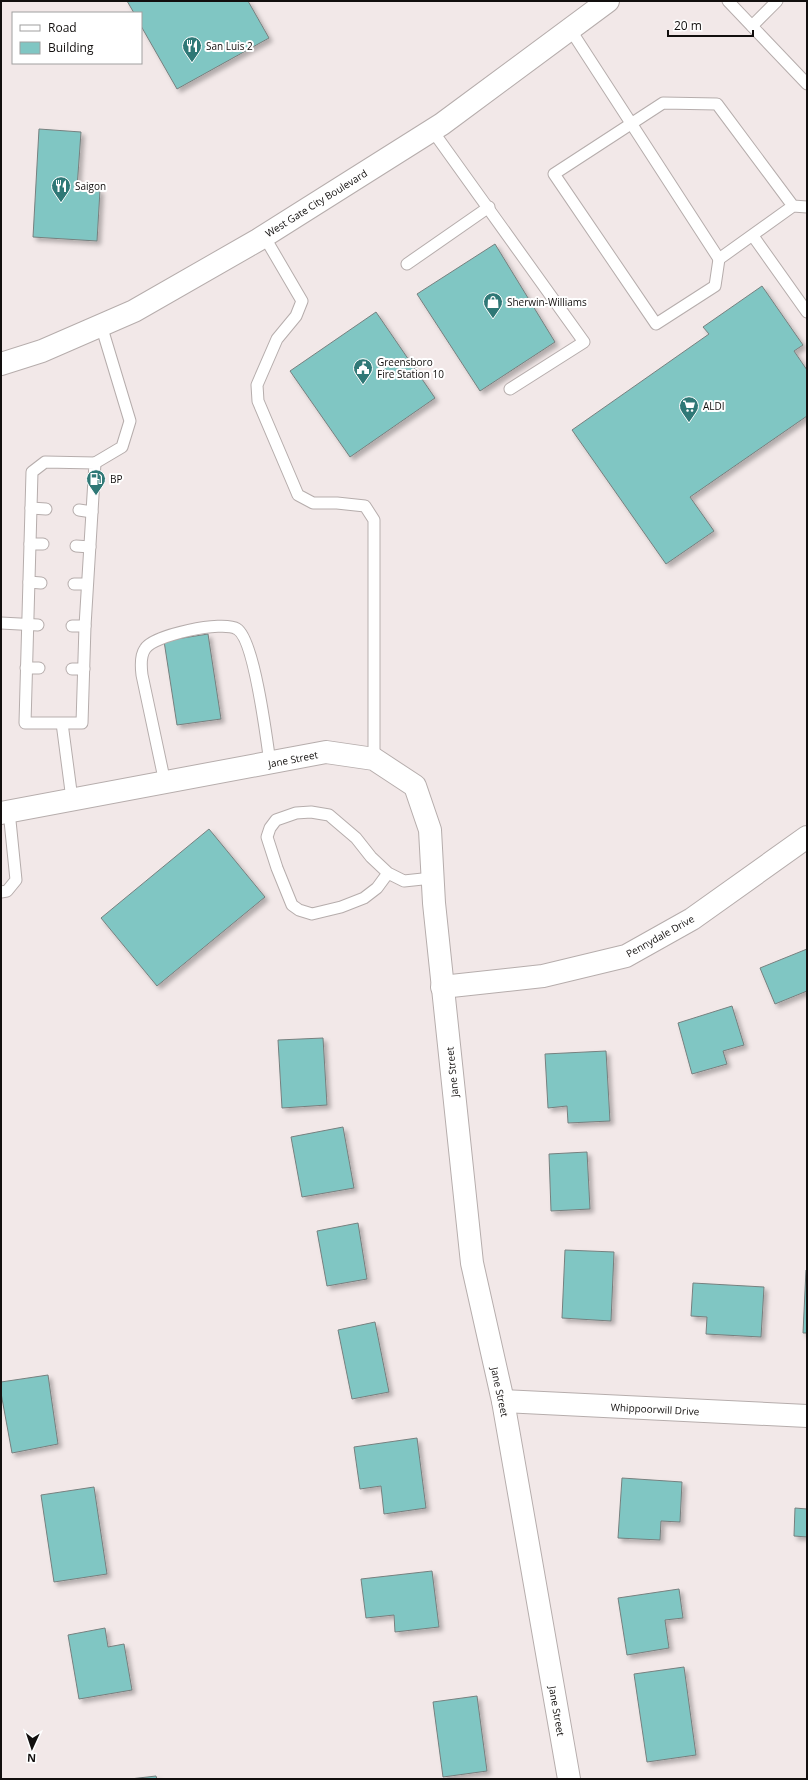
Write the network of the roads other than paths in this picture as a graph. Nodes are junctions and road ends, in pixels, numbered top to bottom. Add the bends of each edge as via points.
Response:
1 (608, 1) edge
2 (728, 1) edge
3 (777, 1) edge
4 (752, 26) junction
5 (570, 29) junction
6 (807, 84) edge
7 (630, 124) junction
8 (432, 130) junction
9 (793, 206) junction
10 (488, 207) junction
11 (807, 207) edge
12 (264, 236) junction
13 (753, 236) junction
14 (719, 259) junction
15 (407, 264) dead end
16 (807, 312) edge
17 (101, 325) junction
18 (1, 364) edge
19 (510, 390) dead end
20 (95, 463) junction
21 (31, 508) junction
22 (46, 509) dead end
23 (79, 510) dead end
24 (92, 512) junction
25 (30, 544) junction
26 (43, 544) dead end
27 (76, 546) dead end
28 (90, 547) junction
29 (29, 582) junction
30 (41, 583) dead end
31 (74, 584) dead end
32 (87, 584) junction
33 (1, 623) edge
34 (33, 624) junction
35 (72, 626) dead end
36 (85, 626) junction
37 (26, 668) junction
38 (39, 668) dead end
39 (72, 669) dead end
40 (84, 669) junction
41 (62, 723) junction
42 (374, 760) junction
43 (270, 763) junction
44 (165, 783) junction
45 (72, 799) junction
46 (5, 812) edge
47 (807, 837) edge
48 (388, 873) junction
49 (432, 878) junction
50 (1, 892) edge
51 (442, 987) junction
52 (503, 1401) junction
53 (807, 1416) edge
54 (569, 1779) edge

1 - 5 street, West Gate City Boulevard
2 - 4 lane
3 - 4 lane
4 - 6 lane
5 - 7 lane
5 - 8 street, West Gate City Boulevard
7 - 9 lane via 663,103 716,104
7 - 14 lane
7 - 14 lane via 554,174 656,324 715,286
8 - 10 lane
8 - 12 street, West Gate City Boulevard
9 - 11 lane
9 - 13 lane
10 - 15 lane
10 - 19 lane via 584,342
12 - 17 street, West Gate City Boulevard via 134,311
12 - 42 lane via 302,301 296,316 277,339 257,385 258,401 298,495 313,502 365,506 374,520
13 - 14 lane
13 - 16 lane
17 - 18 street, West Gate City Boulevard via 42,351
17 - 20 lane via 130,421 122,447
20 - 21 lane via 45,462 32,472
20 - 24 lane
21 - 22 lane
21 - 25 lane
23 - 24 lane
24 - 28 lane
25 - 26 lane
25 - 29 lane
27 - 28 lane
28 - 32 lane
29 - 30 lane
29 - 34 lane
31 - 32 lane
32 - 36 lane
33 - 34 lane
34 - 37 lane
35 - 36 lane
36 - 40 lane
37 - 38 lane
37 - 41 lane via 26,723
39 - 40 lane
40 - 41 lane via 82,723
41 - 45 lane
42 - 43 street, Jane Street via 326,752
42 - 49 street, Jane Street via 415,786 430,830
43 - 44 street, Jane Street
43 - 44 lane via 257,681 243,637 237,629 225,626 194,629 148,645 144,650 141,665
44 - 45 street, Jane Street
45 - 46 street, Jane Street
46 - 50 lane via 16,880 8,892
47 - 51 street, Pennydale Drive via 692,919 626,956 543,976
48 - 48 lane via 356,838 329,815 296,813 276,820 270,828 267,837 277,868 292,905 299,910 312,914 364,898 377,888
48 - 49 lane via 404,881
49 - 51 street, Jane Street
51 - 52 street, Jane Street via 472,1263
52 - 53 street, Whippoorwill Drive
52 - 54 street, Jane Street

